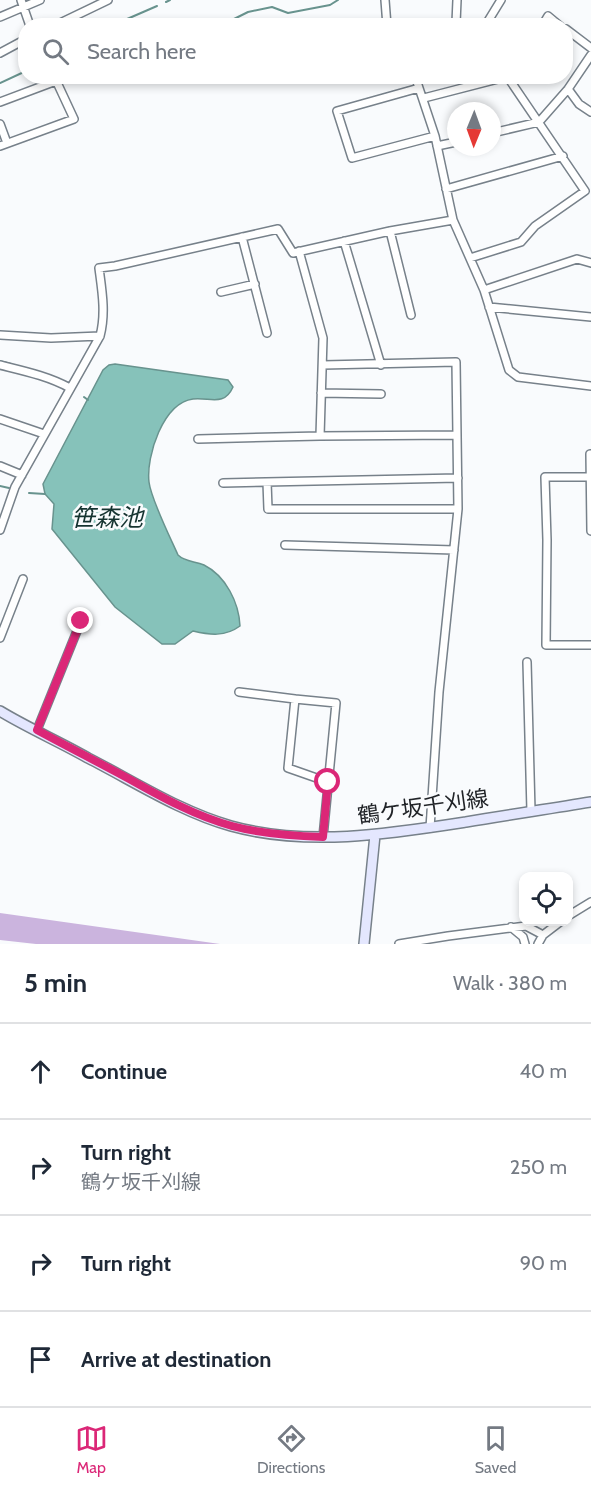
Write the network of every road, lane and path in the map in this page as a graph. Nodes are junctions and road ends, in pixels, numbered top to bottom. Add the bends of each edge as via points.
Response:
1 (40, 0) edge
2 (108, 0) edge
3 (385, 0) edge
4 (457, 0) edge
5 (501, 0) edge
6 (22, 4) edge
7 (0, 17) edge
8 (71, 18) edge
9 (386, 18) edge
10 (457, 18) edge
11 (490, 18) edge
12 (573, 34) edge
13 (18, 43) edge
14 (591, 48) edge
15 (0, 53) edge
16 (591, 55) edge
17 (573, 82) edge
18 (43, 84) edge
19 (57, 84) edge
20 (418, 84) edge
21 (480, 84) edge
22 (513, 84) edge
23 (571, 84) edge
24 (420, 88) junction
25 (568, 89) junction
26 (424, 98) junction
27 (0, 102) edge
28 (591, 112) edge
29 (539, 122) junction
30 (0, 124) edge
31 (501, 131) edge
32 (435, 136) junction
33 (447, 144) edge
34 (3, 145) edge
35 (437, 146) junction
36 (563, 156) junction
37 (446, 189) junction
38 (453, 220) junction
39 (390, 231) junction
40 (242, 237) junction
41 (344, 241) junction
42 (299, 251) junction
43 (470, 258) junction
44 (591, 263) edge
45 (255, 284) junction
46 (484, 290) junction
47 (221, 292) dead end
48 (489, 307) junction
49 (411, 315) dead end
50 (591, 317) edge
51 (267, 333) dead end
52 (0, 334) edge
53 (100, 336) junction
54 (0, 365) edge
55 (323, 365) junction
56 (381, 365) junction
57 (591, 386) edge
58 (70, 388) junction
59 (321, 393) junction
60 (381, 394) dead end
61 (0, 419) edge
62 (44, 434) junction
63 (457, 435) junction
64 (320, 436) junction
65 (198, 439) dead end
66 (590, 454) edge
67 (0, 466) edge
68 (22, 475) junction
69 (591, 477) edge
70 (458, 478) junction
71 (267, 482) junction
72 (223, 483) dead end
73 (458, 509) junction
74 (0, 530) edge
75 (591, 531) edge
76 (285, 545) dead end
77 (454, 550) junction
78 (23, 579) dead end
79 (81, 621) dead end
80 (0, 638) edge
81 (591, 645) edge
82 (527, 662) dead end
83 (239, 692) dead end
84 (295, 699) junction
85 (0, 711) edge
86 (37, 730) junction
87 (328, 782) junction
88 (591, 802) edge
89 (531, 811) junction
90 (430, 828) junction
91 (375, 835) junction
92 (323, 837) junction
93 (591, 902) edge
94 (573, 913) edge
95 (554, 926) edge
96 (511, 927) junction
97 (543, 935) junction
98 (364, 944) edge
99 (399, 944) edge
100 (525, 944) edge
101 (538, 944) edge

1 - 6 street
2 - 8 street
3 - 9 street
4 - 10 street
5 - 11 street
6 - 7 street
12 - 14 street
13 - 15 street
16 - 17 street
18 - 27 street
19 - 34 street via 74,118
20 - 24 street
21 - 26 street
22 - 29 street
23 - 25 street
24 - 26 street
24 - 32 street via 337,111 352,158
25 - 28 street
25 - 29 street
26 - 32 street
29 - 31 street
29 - 36 street
30 - 34 street
32 - 35 street
33 - 35 street
35 - 37 street
36 - 37 street
36 - 43 street via 585,191 535,226 521,242
37 - 38 street
38 - 39 street
38 - 43 street
39 - 41 street
39 - 49 street
40 - 42 street via 278,229 292,253
40 - 45 street
40 - 53 street via 99,268 104,312
41 - 42 street
41 - 56 street
42 - 55 street via 323,339
43 - 46 street
44 - 46 street via 577,259
45 - 47 street
45 - 51 street
46 - 48 street
48 - 50 street
48 - 57 street via 513,375
52 - 53 street
53 - 58 street
54 - 58 street
55 - 56 street
55 - 59 street
56 - 63 street via 456,362
58 - 62 street
59 - 60 street
59 - 64 street
61 - 62 street
62 - 68 street
63 - 64 street
63 - 70 street
64 - 65 street
66 - 69 street
67 - 68 street
68 - 74 street
69 - 75 street
69 - 81 street via 545,477 546,645
70 - 71 street
70 - 73 street
71 - 72 street
71 - 73 street via 268,509
73 - 77 street
76 - 77 street
77 - 90 street
78 - 80 street
79 - 86 street
82 - 89 street
83 - 84 street
84 - 87 street via 288,768
84 - 87 street via 336,703
85 - 86 main road, 鶴ケ坂千刈線
86 - 92 main road, 鶴ケ坂千刈線 via 200,815 257,831
87 - 92 street
88 - 89 main road, 鶴ケ坂千刈線
89 - 90 main road, 鶴ケ坂千刈線
90 - 91 main road, 鶴ケ坂千刈線
91 - 92 main road, 鶴ケ坂千刈線
91 - 98 main road
93 - 94 street
95 - 97 street
96 - 97 street via 526,926
96 - 99 street
96 - 100 street
97 - 101 street

